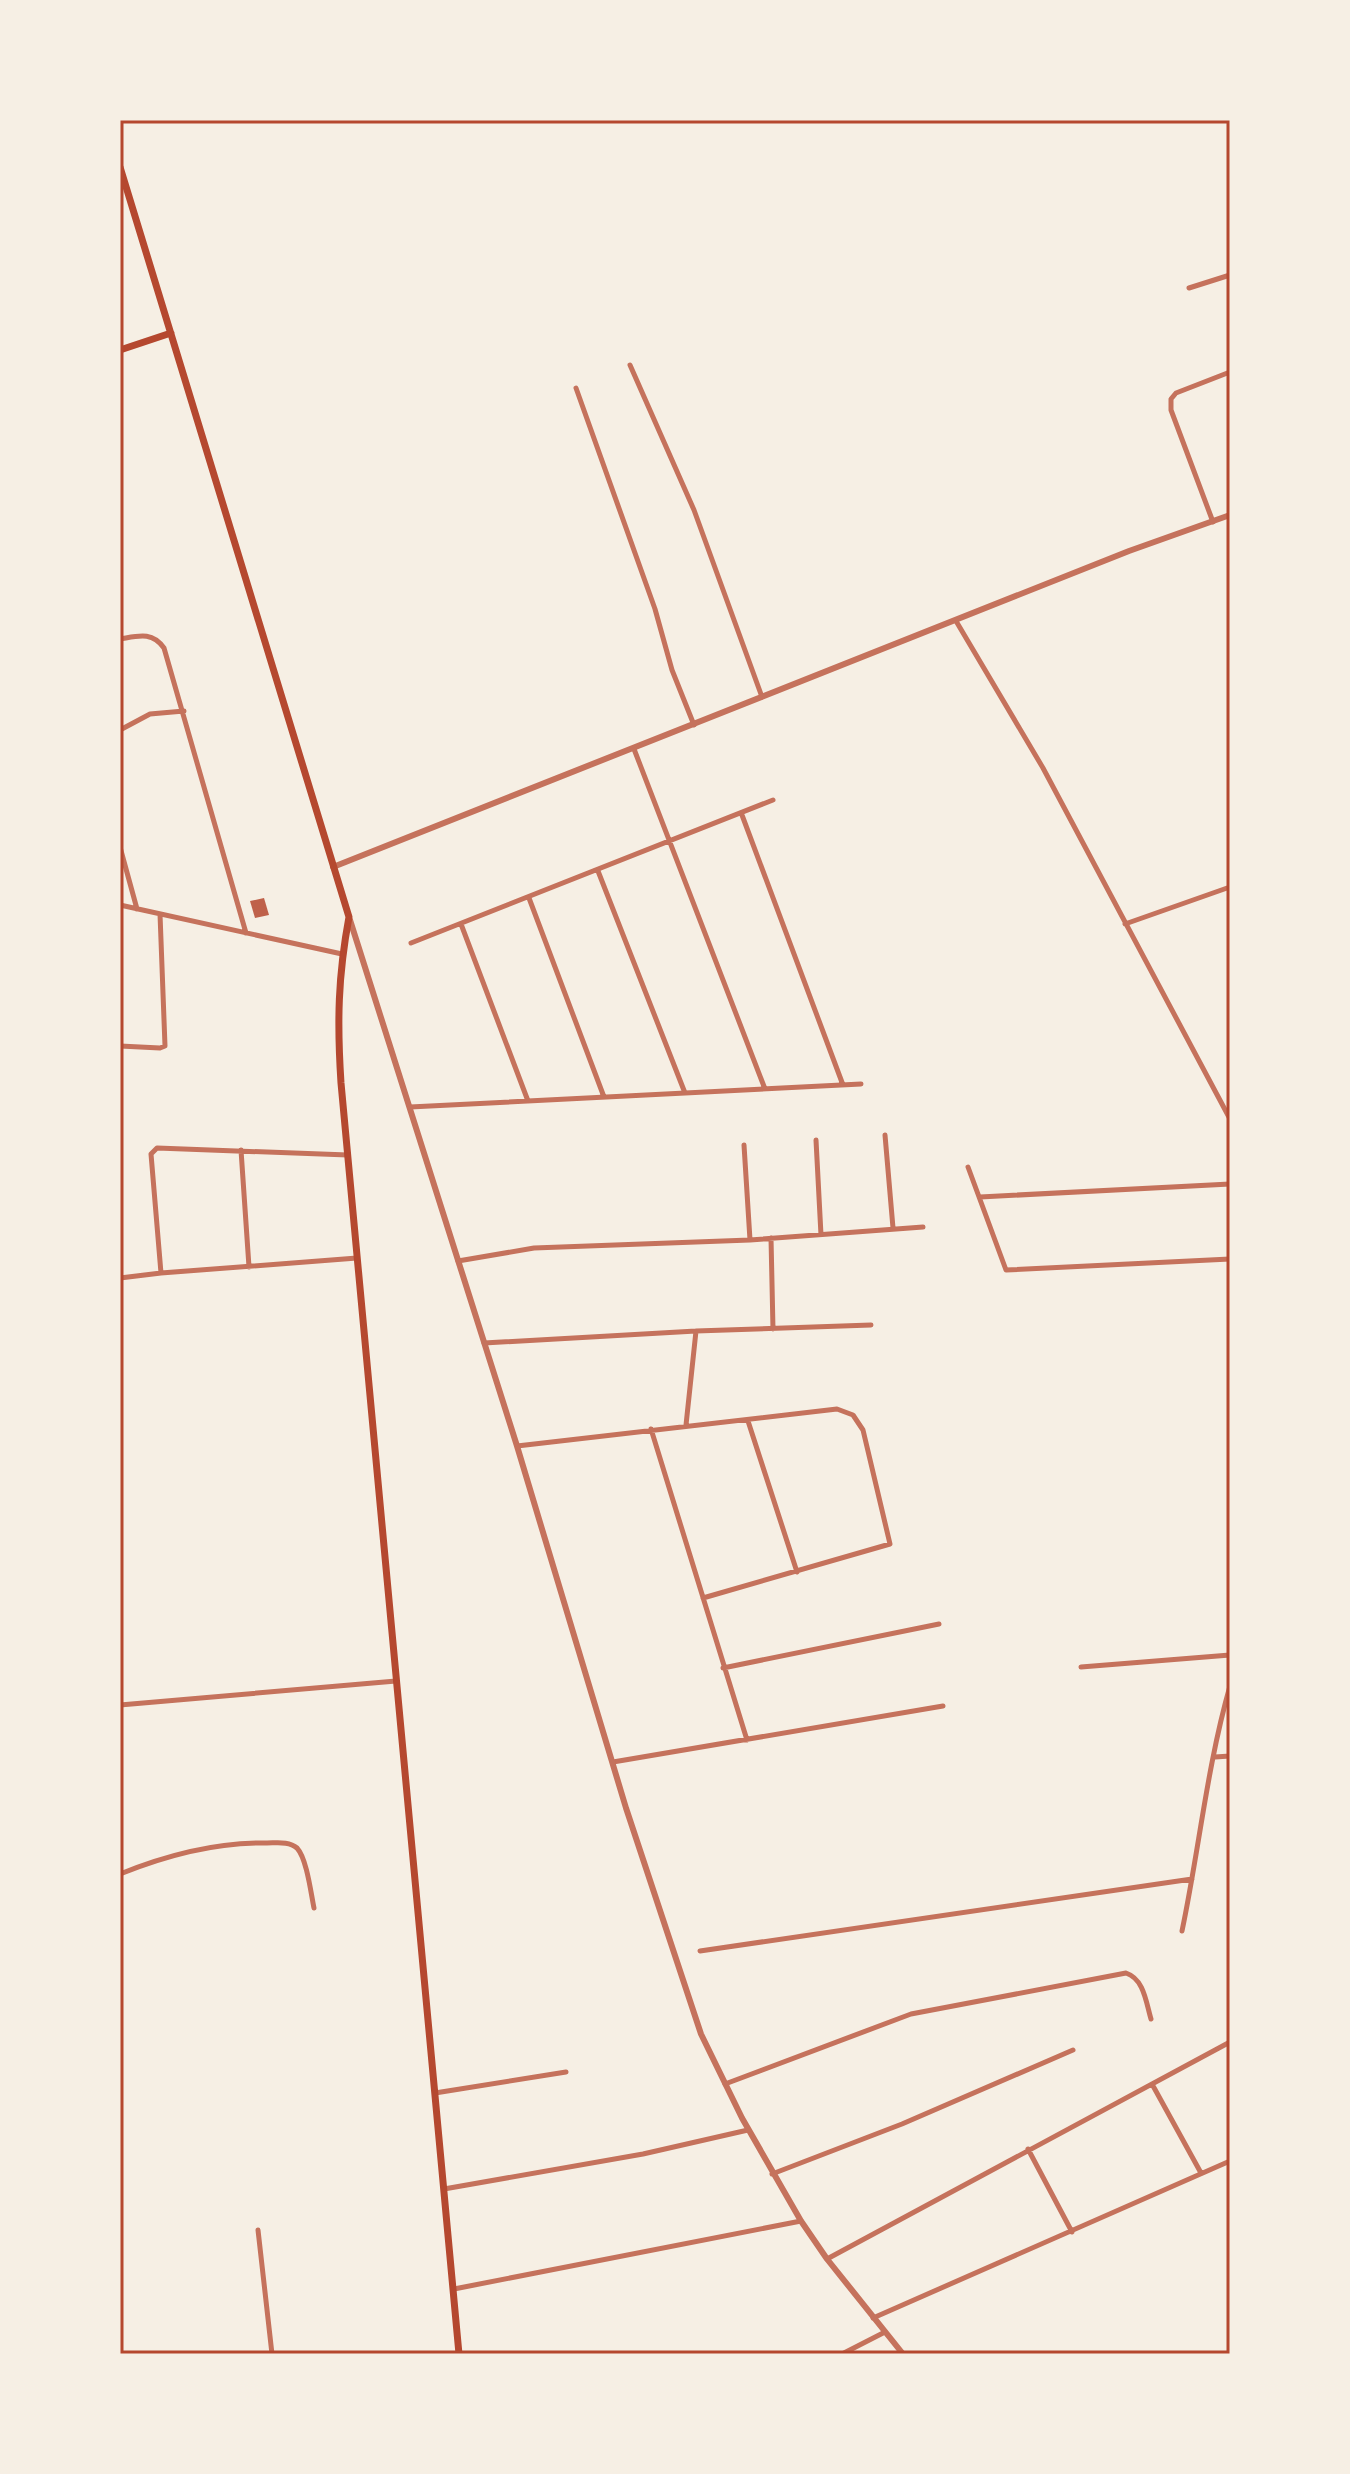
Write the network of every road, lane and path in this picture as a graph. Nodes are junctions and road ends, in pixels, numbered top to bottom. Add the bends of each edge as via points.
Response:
1 (120, 167) edge
2 (1230, 275) edge
3 (1189, 288) dead end
4 (171, 333) junction
5 (120, 350) edge
6 (630, 365) dead end
7 (1230, 372) edge
8 (576, 388) dead end
9 (1230, 515) edge
10 (1213, 522) junction
11 (956, 621) junction
12 (120, 639) edge
13 (763, 698) junction
14 (184, 711) junction
15 (694, 725) junction
16 (120, 730) edge
17 (634, 749) junction
18 (773, 800) dead end
19 (742, 815) junction
20 (670, 842) junction
21 (120, 847) edge
22 (333, 867) junction
23 (598, 871) junction
24 (1230, 887) edge
25 (529, 898) junction
26 (120, 905) edge
27 (137, 909) junction
28 (160, 914) junction
29 (349, 917) junction
30 (461, 924) junction
31 (1125, 924) junction
32 (246, 933) junction
33 (411, 943) dead end
34 (342, 954) junction
35 (120, 1046) edge
36 (861, 1084) dead end
37 (843, 1085) junction
38 (765, 1089) junction
39 (685, 1093) junction
40 (604, 1097) junction
41 (528, 1101) junction
42 (410, 1107) junction
43 (1230, 1119) edge
44 (885, 1135) dead end
45 (816, 1140) dead end
46 (744, 1145) dead end
47 (241, 1150) junction
48 (348, 1155) junction
49 (968, 1167) dead end
50 (1230, 1184) edge
51 (980, 1197) junction
52 (923, 1227) dead end
53 (893, 1228) junction
54 (821, 1235) junction
55 (770, 1237) junction
56 (750, 1240) junction
57 (357, 1258) junction
58 (1230, 1259) edge
59 (457, 1261) junction
60 (249, 1267) junction
61 (161, 1273) junction
62 (120, 1278) edge
63 (871, 1325) dead end
64 (773, 1329) junction
65 (696, 1331) junction
66 (484, 1343) junction
67 (748, 1421) junction
68 (686, 1425) junction
69 (651, 1429) junction
70 (517, 1446) junction
71 (797, 1572) junction
72 (703, 1598) junction
73 (939, 1624) dead end
74 (1230, 1655) edge
75 (1081, 1667) dead end
76 (723, 1668) junction
77 (396, 1681) junction
78 (1230, 1686) edge
79 (120, 1705) edge
80 (943, 1706) dead end
81 (747, 1740) junction
82 (1230, 1756) edge
83 (1215, 1757) junction
84 (613, 1762) junction
85 (120, 1874) edge
86 (1192, 1879) junction
87 (314, 1908) dead end
88 (1182, 1931) dead end
89 (700, 1951) dead end
90 (1151, 2019) dead end
91 (1230, 2042) edge
92 (1073, 2050) dead end
93 (566, 2072) dead end
94 (725, 2084) junction
95 (1152, 2084) junction
96 (435, 2093) junction
97 (748, 2130) junction
98 (1028, 2149) junction
99 (1230, 2161) edge
100 (1201, 2173) junction
101 (772, 2174) junction
102 (444, 2189) junction
103 (801, 2221) junction
104 (258, 2230) dead end
105 (1072, 2232) junction
106 (827, 2259) junction
107 (454, 2289) junction
108 (873, 2318) junction
109 (885, 2332) junction
110 (272, 2354) edge
111 (459, 2354) edge
112 (842, 2354) edge
113 (903, 2354) edge

1 - 4 main road
2 - 3 street
4 - 5 main road
4 - 22 main road
6 - 13 street via 694,510
7 - 10 street via 1171,399
8 - 15 street
9 - 10 street
10 - 11 street
11 - 13 street
11 - 31 street via 1043,768
12 - 14 street via 149,636 161,644
13 - 15 street
14 - 16 street via 150,714
14 - 32 street
15 - 17 street
17 - 20 street
17 - 22 street
18 - 19 street
19 - 20 street
19 - 37 street
20 - 23 street
20 - 38 street
21 - 27 street
22 - 29 main road
23 - 25 street
23 - 39 street
24 - 31 street
25 - 30 street
25 - 40 street
26 - 27 street
27 - 28 street
28 - 32 street
28 - 35 street via 165,1046
29 - 34 main road
29 - 42 street
30 - 33 street
30 - 41 street
31 - 43 street
32 - 34 street
34 - 48 main road via 337,1027
36 - 37 street
37 - 38 street
38 - 39 street
39 - 40 street
40 - 41 street
41 - 42 street
42 - 59 street
44 - 53 street
45 - 54 street
46 - 56 street
47 - 48 street
47 - 60 street
47 - 61 street via 153,1150
48 - 57 main road
49 - 51 street
50 - 51 street
51 - 58 street via 1003,1266 1011,1271
52 - 53 street
53 - 54 street
54 - 55 street
55 - 56 street
55 - 64 street
56 - 59 street via 534,1248
57 - 60 street
57 - 77 main road
59 - 66 street
60 - 61 street
61 - 62 street
63 - 64 street
64 - 65 street
65 - 66 street
65 - 68 street
66 - 70 street
67 - 68 street
67 - 71 street
67 - 71 street via 837,1409 853,1415 863,1430 890,1544
68 - 69 street
69 - 70 street
69 - 72 street
70 - 84 street
71 - 72 street
72 - 76 street
73 - 76 street
74 - 75 street
76 - 81 street
77 - 79 street
77 - 96 main road
78 - 83 street
80 - 81 street
81 - 84 street
82 - 83 street
83 - 86 street
84 - 94 street via 686,1992
85 - 87 street via 205,1848 290,1844 300,1853
86 - 88 street
86 - 89 street
90 - 94 street via 1139,1981 1126,1973 911,2014
91 - 95 street
92 - 101 street
93 - 96 street
94 - 97 street
95 - 98 street
95 - 100 street
96 - 102 main road
97 - 101 street
97 - 102 street
98 - 105 street
98 - 106 street
99 - 100 street
100 - 105 street
101 - 103 street
102 - 107 main road
103 - 106 street
103 - 107 street
104 - 110 street
105 - 108 street
106 - 108 street
107 - 111 main road
108 - 109 street
109 - 112 street
109 - 113 street

